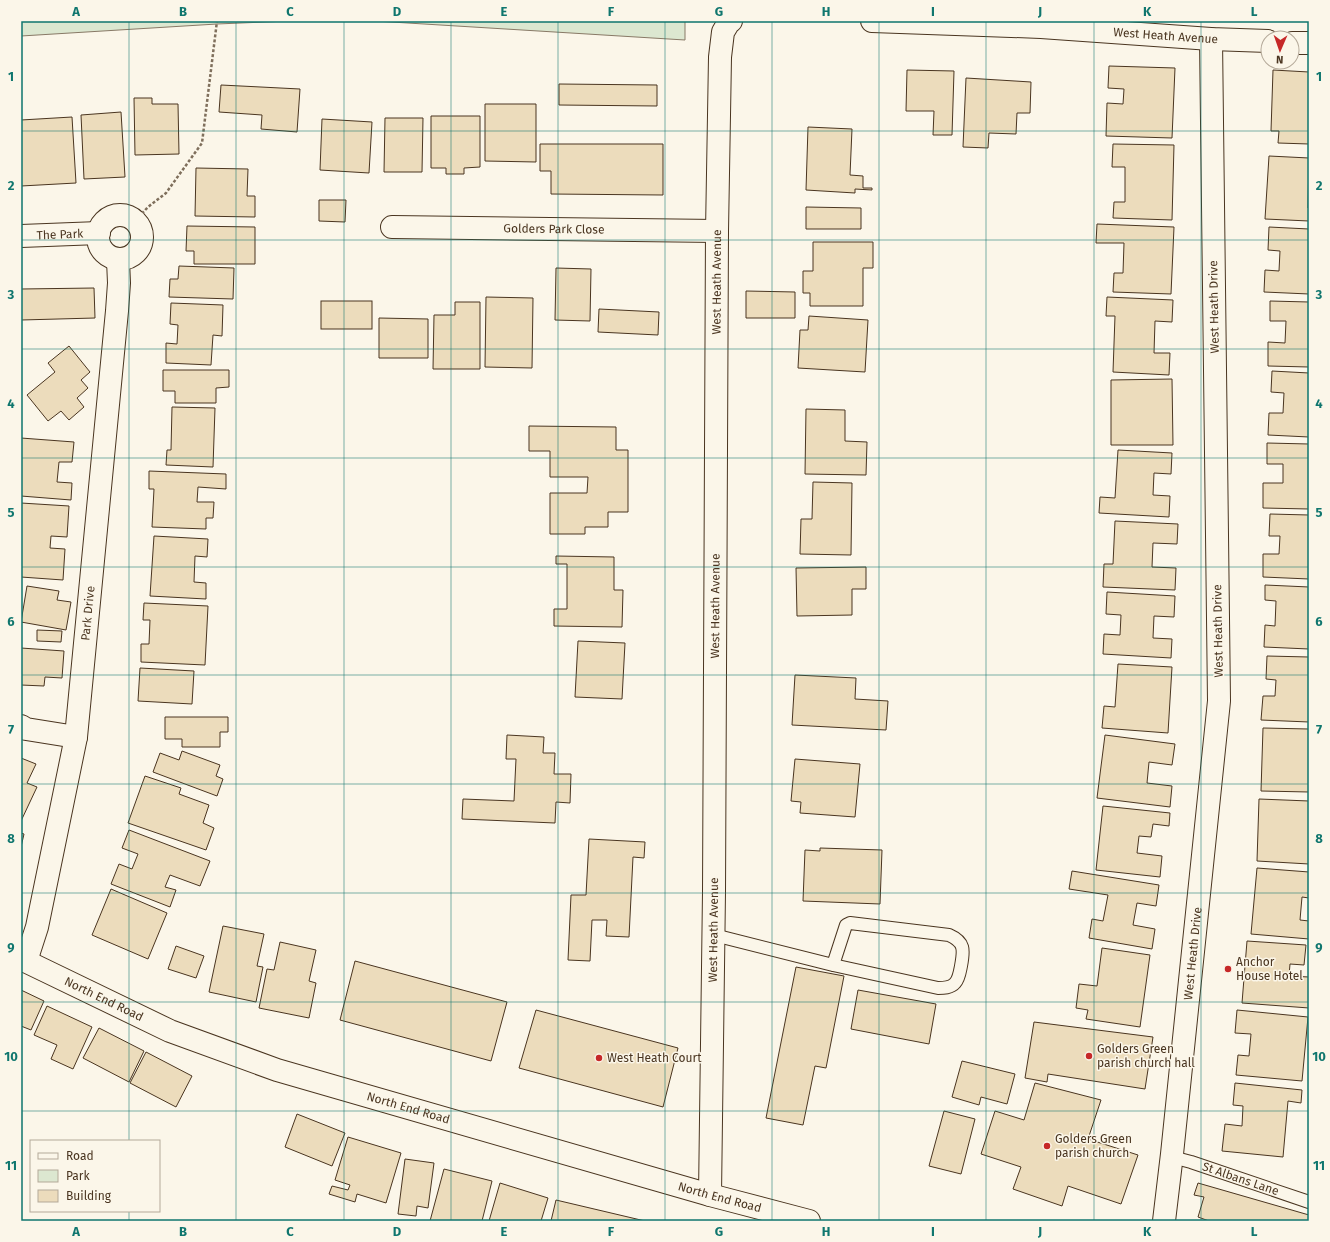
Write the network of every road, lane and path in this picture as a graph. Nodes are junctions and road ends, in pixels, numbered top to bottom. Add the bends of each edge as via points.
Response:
1 (217, 21) edge
2 (727, 21) edge
3 (872, 21) edge
4 (1041, 24) edge
5 (1211, 39) junction
6 (1260, 42) edge
7 (135, 221) junction
8 (392, 227) dead end
9 (717, 231) junction
10 (99, 233) junction
11 (21, 236) edge
12 (111, 257) junction
13 (21, 726) edge
14 (76, 737) junction
15 (714, 935) junction
16 (23, 960) edge
17 (833, 965) junction
18 (1172, 1157) junction
19 (710, 1195) junction
20 (1309, 1202) edge
21 (808, 1221) edge
22 (1164, 1221) edge

1 - 7 path via 202,142 166,193
2 - 9 street, West Heath Avenue via 720,57
3 - 4 street, West Heath Avenue
4 - 5 street, West Heath Avenue
5 - 6 street, West Heath Avenue
5 - 18 street, West Heath Drive via 1219,701
7 - 10 street, The Park via 127,216 117,215 102,225
7 - 12 street via 142,230 143,239 136,254 126,259
8 - 9 street, Golders Park Close
9 - 15 street, West Heath Avenue
10 - 11 street, The Park
10 - 12 street, The Park via 100,246
12 - 14 street, Park Drive via 119,283 117,311
13 - 14 street
14 - 16 street, Park Drive via 37,927
15 - 17 lane
15 - 19 street, West Heath Avenue
16 - 19 street, North End Road via 170,1031 277,1070
17 - 17 lane via 926,986 949,987 955,983 959,974 964,951 956,938 949,936 850,923 843,931
18 - 20 lane, St Albans Lane
18 - 22 street, West Heath Drive
19 - 21 street, North End Road

